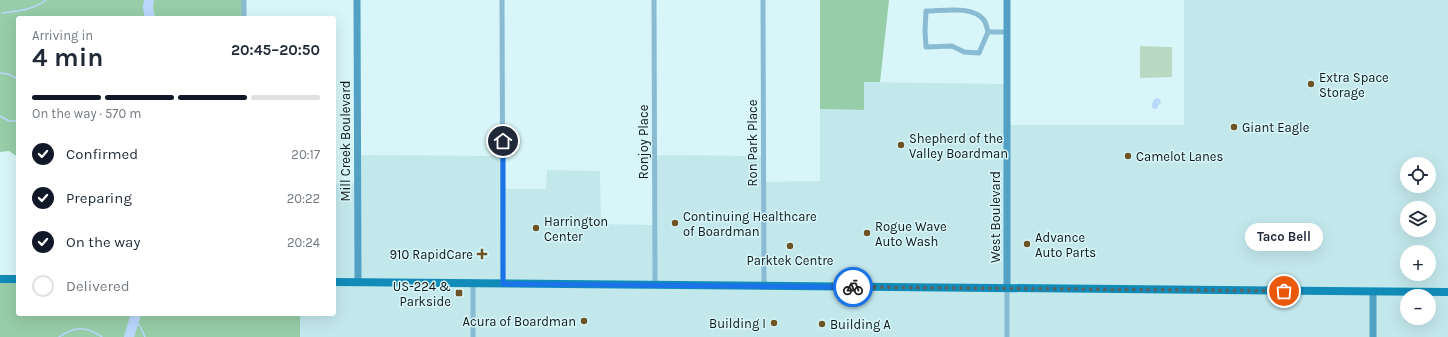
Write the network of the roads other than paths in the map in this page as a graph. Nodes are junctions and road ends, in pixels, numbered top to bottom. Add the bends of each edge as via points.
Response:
1 (244, 0) edge
2 (357, 0) edge
3 (502, 0) edge
4 (654, 0) edge
5 (763, 0) edge
6 (1007, 0) edge
7 (244, 16) edge
8 (988, 32) junction
9 (1007, 32) junction
10 (0, 279) edge
11 (16, 279) edge
12 (336, 282) edge
13 (358, 282) junction
14 (473, 284) junction
15 (503, 284) junction
16 (655, 285) junction
17 (764, 286) junction
18 (1007, 288) junction
19 (1373, 292) junction
20 (1448, 292) edge
21 (473, 337) edge
22 (1007, 337) edge
23 (1373, 337) edge

1 - 7 street
2 - 13 street, Mill Creek Boulevard
3 - 15 street
4 - 16 street, Ronjoy Place
5 - 17 street, Ron Park Place
6 - 9 street, West Boulevard
8 - 8 street via 979,54 964,52 952,46 926,47 926,11 963,11 978,14 985,21
8 - 9 street
9 - 18 street, West Boulevard
10 - 11 main road
12 - 13 main road
13 - 14 main road
14 - 15 main road
14 - 21 street
15 - 16 main road
16 - 17 main road
17 - 18 main road
18 - 19 main road
18 - 22 street, West Boulevard
19 - 20 main road
19 - 23 street

